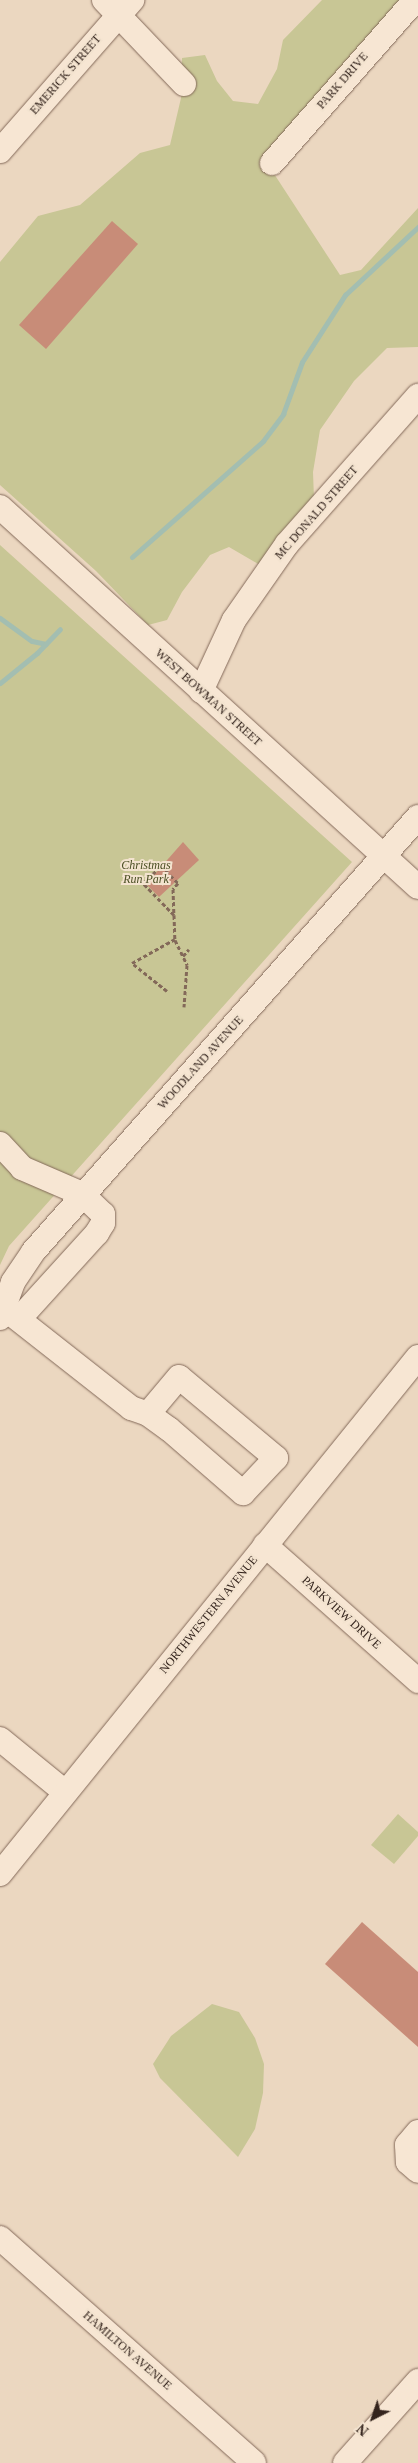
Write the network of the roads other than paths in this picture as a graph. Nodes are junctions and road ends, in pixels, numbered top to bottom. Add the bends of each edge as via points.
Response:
1 (416, 0) edge
2 (118, 5) edge
3 (184, 84) dead end
4 (0, 151) edge
5 (272, 163) dead end
6 (418, 396) edge
7 (0, 507) edge
8 (201, 691) junction
9 (418, 817) edge
10 (383, 856) junction
11 (418, 887) edge
12 (0, 1144) edge
13 (82, 1194) junction
14 (8, 1315) edge
15 (418, 1357) edge
16 (148, 1414) junction
17 (265, 1545) junction
18 (418, 1681) edge
19 (0, 1739) edge
20 (65, 1792) junction
21 (0, 1874) edge
22 (418, 2132) edge
23 (418, 2171) edge
24 (0, 2238) edge
25 (418, 2381) edge
26 (254, 2463) edge
27 (345, 2463) edge

1 - 5 street, PARK DRIVE
2 - 3 street
2 - 4 street, EMERICK STREET
6 - 8 street, MC DONALD STREET via 287,544 234,620
7 - 8 street, WEST BOWMAN STREET
8 - 10 street, WEST BOWMAN STREET
9 - 10 street, WOODLAND AVENUE
10 - 11 street, WEST BOWMAN STREET
10 - 13 street, WOODLAND AVENUE via 173,1096
12 - 13 street via 22,1168
13 - 14 street, WOODLAND AVENUE via 33,1252 13,1282
13 - 14 street via 103,1214 104,1223
14 - 16 street via 131,1408
15 - 17 street, NORTHWESTERN AVENUE
16 - 16 street via 243,1494 276,1458 179,1376
17 - 18 street, PARKVIEW DRIVE
17 - 20 street, NORTHWESTERN AVENUE
19 - 20 street
20 - 21 street, NORTHWESTERN AVENUE
22 - 23 street via 406,2145 408,2162
24 - 26 street, HAMILTON AVENUE
25 - 27 street

